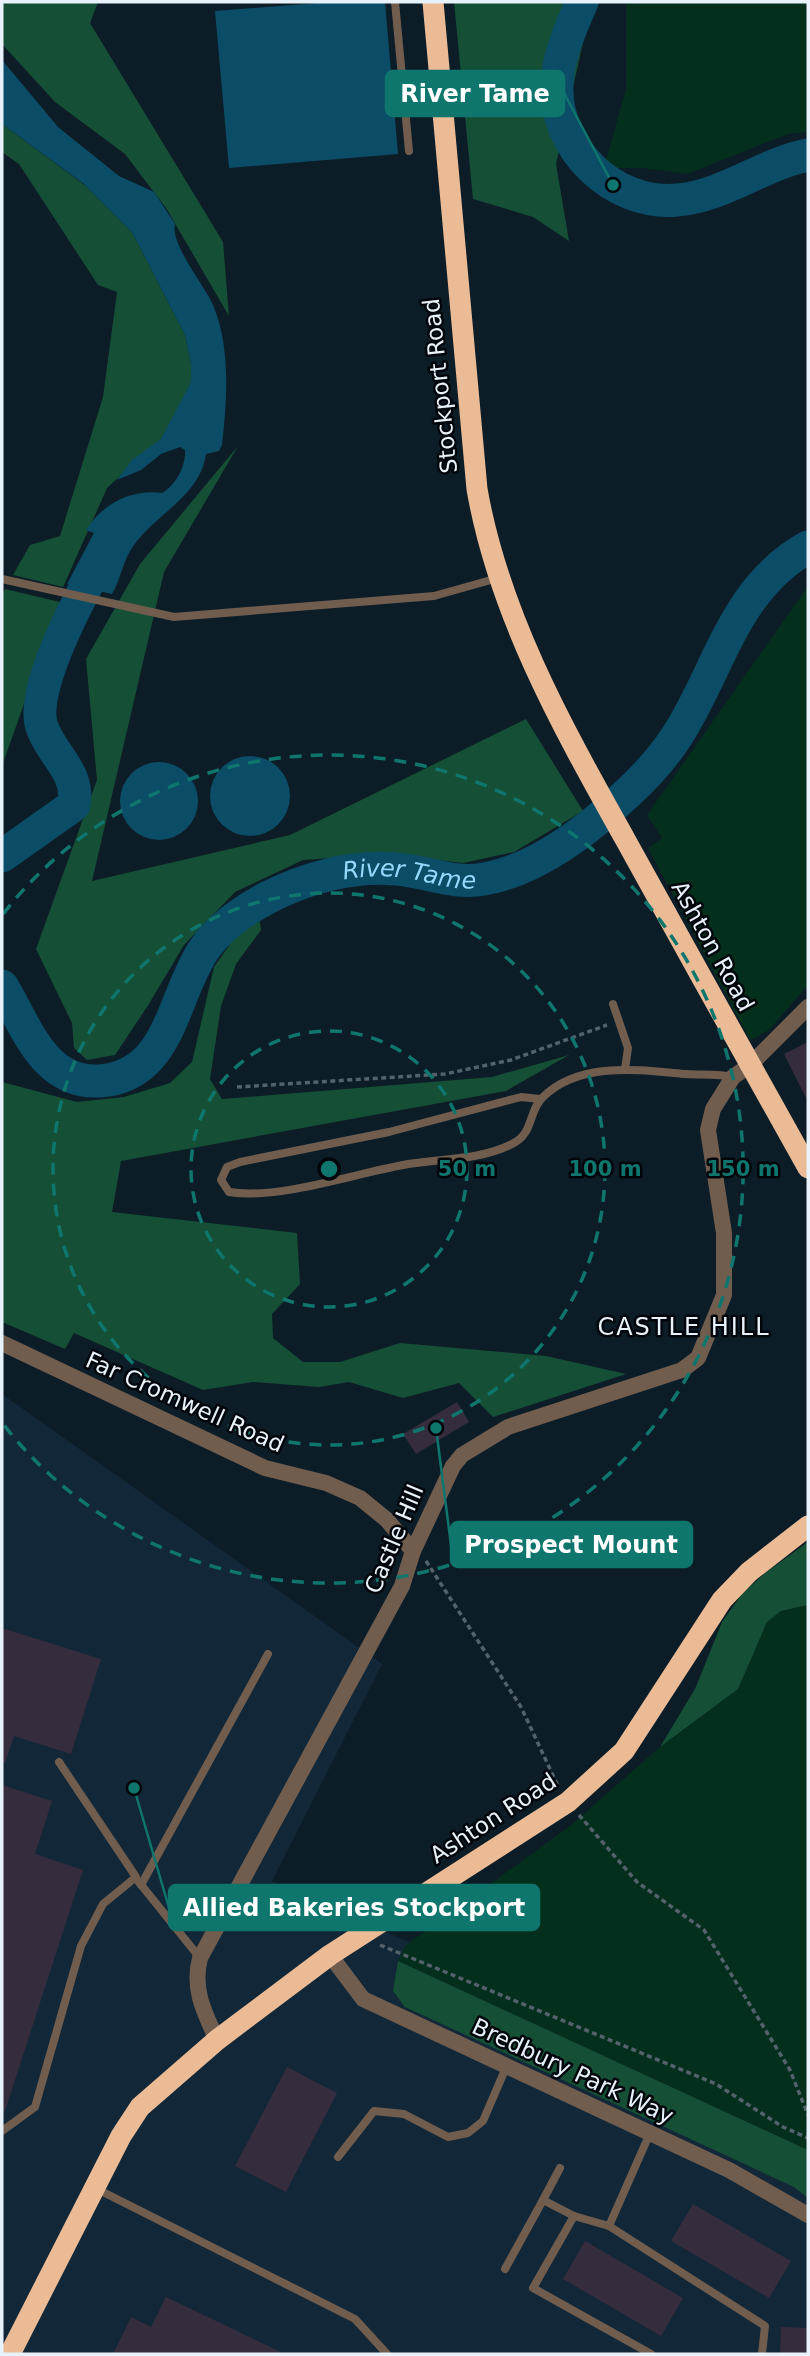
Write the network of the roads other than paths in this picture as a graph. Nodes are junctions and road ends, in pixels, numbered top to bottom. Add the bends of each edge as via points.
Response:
1 (395, 2) edge
2 (433, 2) edge
3 (409, 151) dead end
4 (498, 578) junction
5 (2, 579) edge
6 (574, 748) joint
7 (613, 1004) dead end
8 (808, 1007) edge
9 (625, 1069) junction
10 (742, 1071) junction
11 (540, 1099) junction
12 (808, 1168) edge
13 (2, 1343) edge
14 (808, 1526) edge
15 (414, 1551) junction
16 (268, 1654) dead end
17 (59, 1762) dead end
18 (138, 1881) junction
19 (330, 1955) junction
20 (200, 1958) junction
21 (217, 2040) junction
22 (507, 2065) junction
23 (2, 2131) edge
24 (650, 2133) junction
25 (338, 2157) dead end
26 (560, 2168) dead end
27 (94, 2187) junction
28 (543, 2200) junction
29 (808, 2215) edge
30 (574, 2216) junction
31 (609, 2226) junction
32 (505, 2269) dead end
33 (10, 2354) edge
34 (387, 2354) edge
35 (651, 2354) edge
36 (762, 2354) edge

1 - 3 lane
2 - 4 highway, Stockport Road via 477,489
4 - 5 lane via 434,596 174,617
4 - 6 highway, Stockport Road
6 - 10 highway, Ashton Road
7 - 9 lane via 628,1048
8 - 10 street, Castle Hill
9 - 10 lane
9 - 11 lane via 578,1077 557,1085
10 - 12 highway, Ashton Road
10 - 15 street, Castle Hill via 720,1094 708,1130 726,1266 724,1295 698,1358 682,1370 508,1427 462,1455 445,1479
11 - 11 lane via 529,1131 516,1143 487,1154 400,1165 260,1193 229,1192 221,1180 227,1167 240,1162 389,1132 521,1097
13 - 15 street, Far Cromwell Road via 265,1468 326,1483 360,1498
14 - 19 highway, Ashton Road via 722,1600 624,1751 568,1802
15 - 20 street, Castle Hill via 402,1586
16 - 18 lane
17 - 18 lane
18 - 20 lane
18 - 23 lane via 103,1904 81,1946 35,2107
19 - 21 highway, Ashton Road
19 - 22 street, Bredbury Park Way via 363,1998
20 - 21 street, Castle Hill via 195,1976 199,2001
21 - 27 highway, Ashton Road via 140,2107
22 - 24 street, Bredbury Park Way
22 - 25 lane via 483,2120 468,2133 448,2137 404,2114 374,2111
24 - 29 street, Bredbury Park Way via 729,2170
24 - 31 lane
26 - 28 lane
27 - 33 highway, Ashton Road
27 - 34 lane via 355,2319
28 - 30 lane
28 - 32 lane
30 - 31 lane
30 - 35 lane via 533,2288
31 - 36 lane via 765,2326

